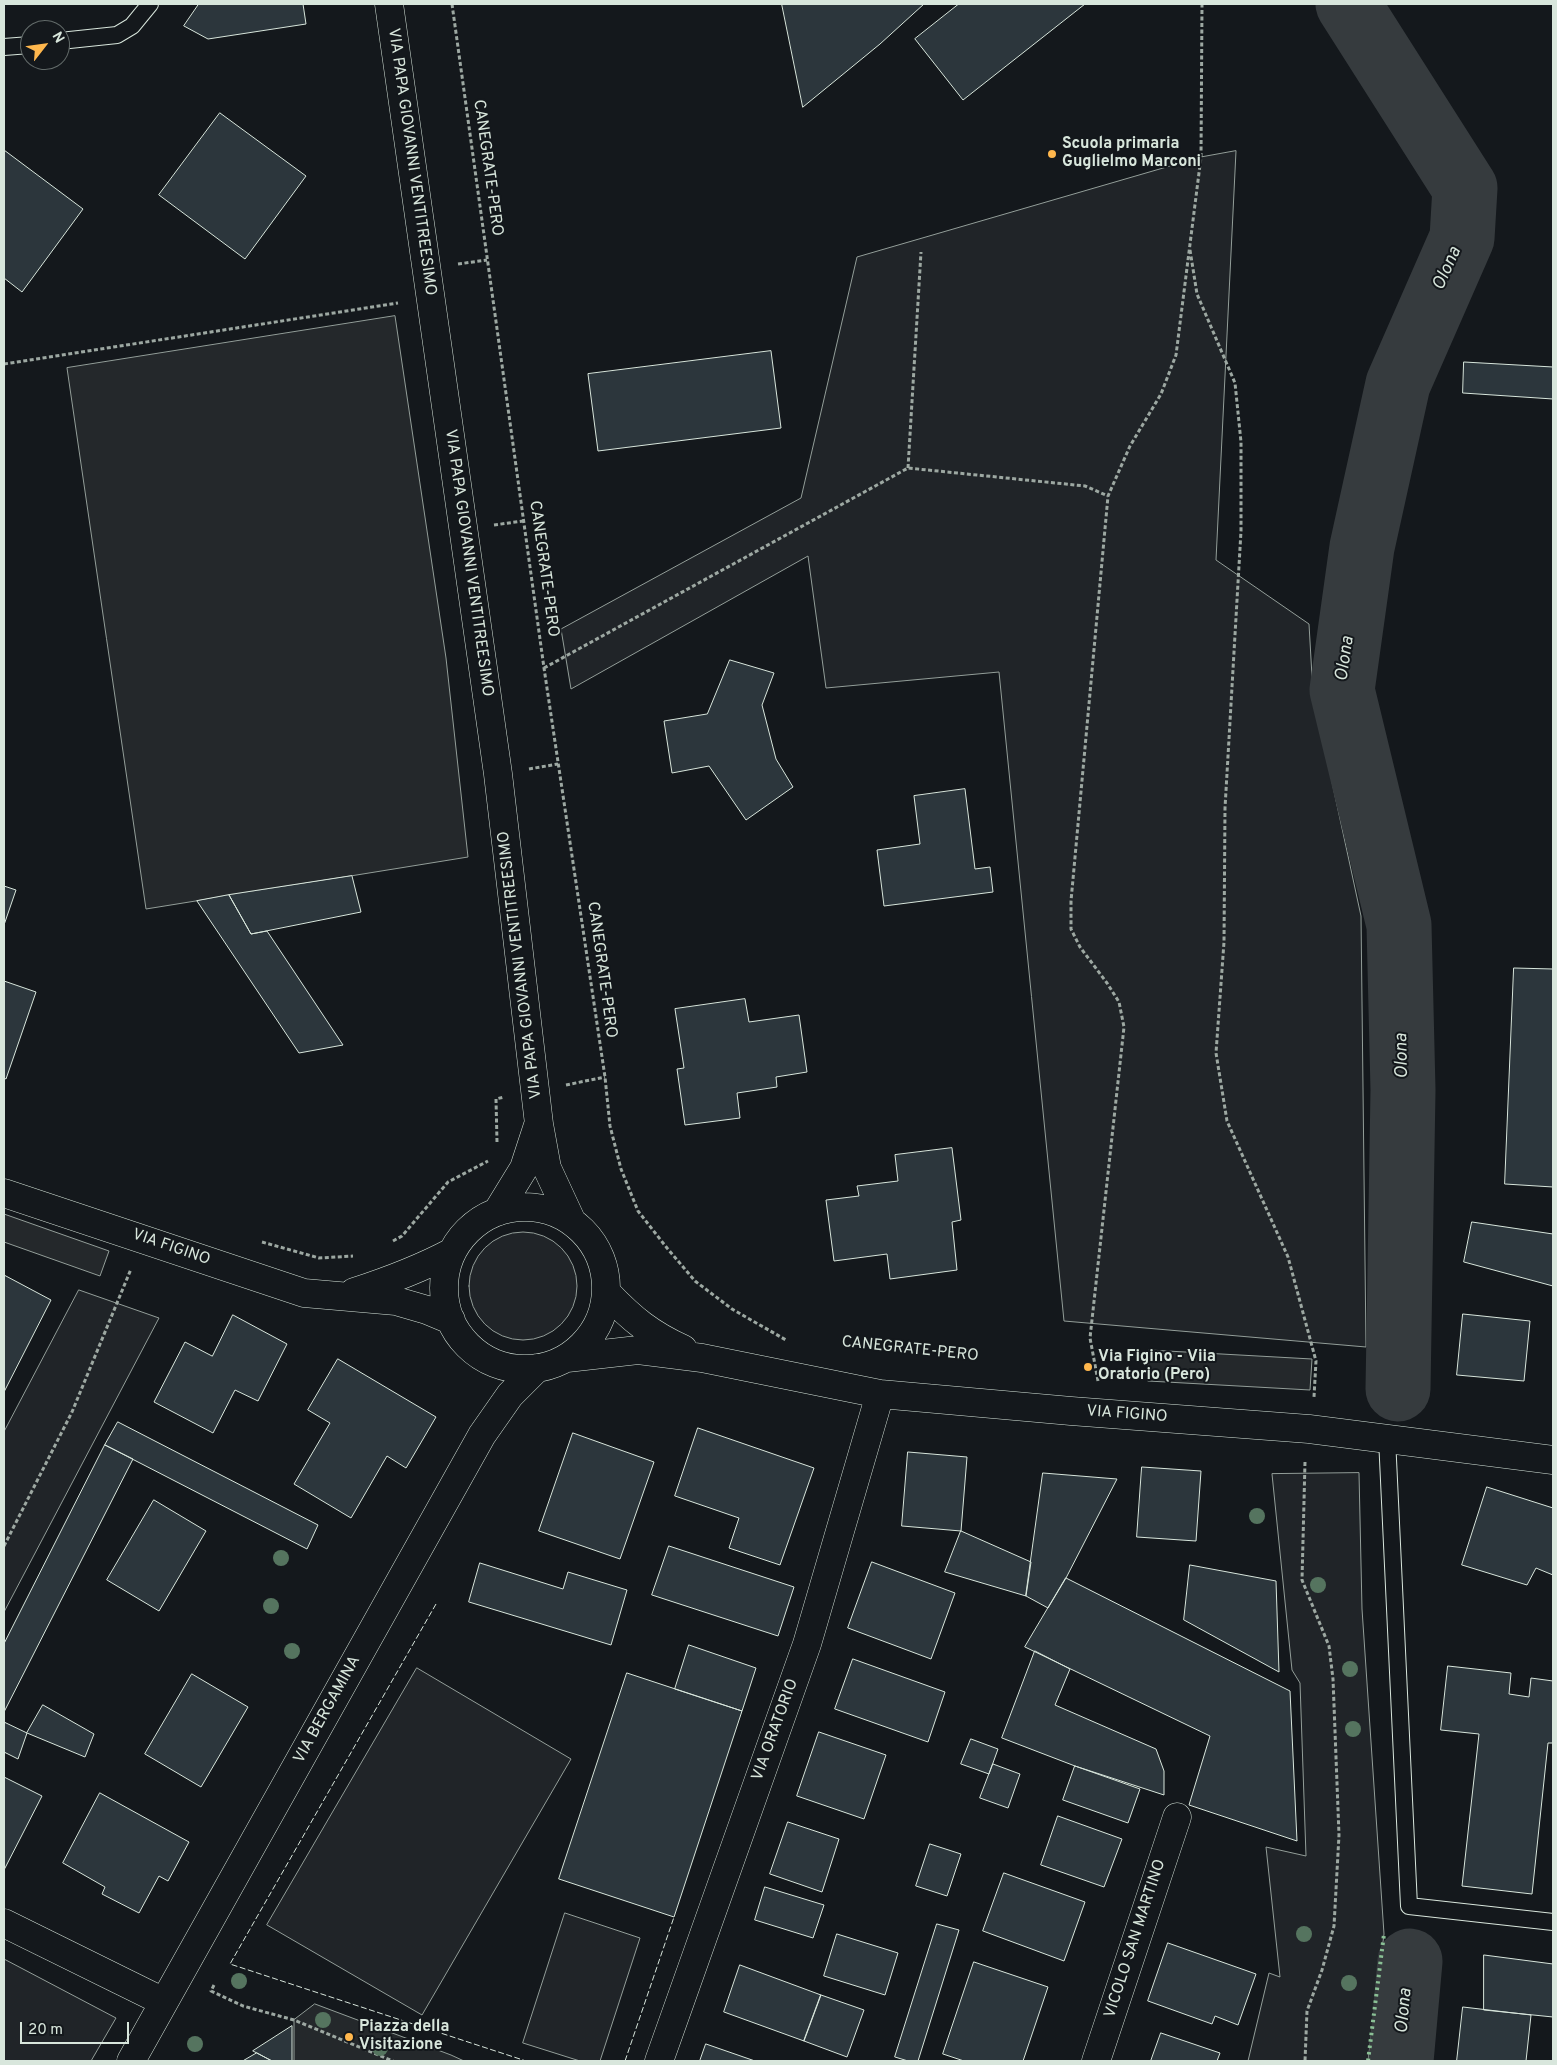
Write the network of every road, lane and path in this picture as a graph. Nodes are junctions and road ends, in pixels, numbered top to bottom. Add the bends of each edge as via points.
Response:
1 (150, 4) edge
2 (389, 4) edge
3 (452, 4) edge
4 (1202, 4) edge
5 (70, 40) edge
6 (20, 46) edge
7 (4, 48) edge
8 (1190, 250) junction
9 (921, 252) dead end
10 (430, 298) junction
11 (4, 364) edge
12 (908, 468) junction
13 (1108, 496) junction
14 (544, 668) junction
15 (605, 1078) junction
16 (536, 1091) junction
17 (539, 1124) junction
18 (497, 1146) dead end
19 (489, 1160) dead end
20 (4, 1193) edge
21 (497, 1212) junction
22 (572, 1222) junction
23 (144, 1238) junction
24 (254, 1239) dead end
25 (384, 1245) dead end
26 (452, 1252) junction
27 (357, 1256) dead end
28 (607, 1293) junction
29 (340, 1296) junction
30 (451, 1320) junction
31 (791, 1342) dead end
32 (567, 1358) junction
33 (702, 1358) junction
34 (537, 1368) junction
35 (1089, 1381) dead end
36 (880, 1394) junction
37 (1314, 1401) dead end
38 (1387, 1438) junction
39 (1305, 1457) dead end
40 (1553, 1460) edge
41 (4, 1546) edge
42 (1177, 1817) dead end
43 (1553, 1922) edge
44 (4, 1924) edge
45 (164, 2002) junction
46 (243, 2006) dead end
47 (131, 2061) edge
48 (394, 2061) edge
49 (659, 2061) edge
50 (1096, 2061) edge
51 (1305, 2061) edge

1 - 5 lane via 132,26 116,35
2 - 10 street, VIA PAPA GIOVANNI VENTITREESIMO
3 - 14 path, CANEGRATE-PERO
4 - 8 path via 1201,157
6 - 7 lane
8 - 13 path via 1176,355 1161,394 1130,446
8 - 37 path via 1197,294 1235,383 1241,442 1241,530 1225,808 1224,942 1216,1053 1227,1121 1291,1267 1316,1361
9 - 12 path
10 - 11 path
10 - 16 street, VIA PAPA GIOVANNI VENTITREESIMO via 498,774
12 - 13 path via 1085,486
12 - 14 path
13 - 35 path via 1071,901 1072,929 1119,1002 1124,1027 1090,1338 1098,1382
14 - 15 path, CANEGRATE-PERO
15 - 16 path
15 - 31 path, CANEGRATE-PERO via 616,1152 638,1211 695,1281 732,1309
16 - 17 street, VIA PAPA GIOVANNI VENTITREESIMO
16 - 18 path via 496,1099
17 - 21 street, VIA PAPA GIOVANNI VENTITREESIMO via 524,1168
17 - 22 street, VIA PAPA GIOVANNI VENTITREESIMO via 547,1168
19 - 25 path via 448,1182 402,1236
20 - 23 street, VIA FIGINO
21 - 22 street via 525,1206 542,1208
21 - 26 street via 474,1225
22 - 28 street via 586,1234 600,1254
23 - 29 street, VIA FIGINO via 304,1293
23 - 41 path via 72,1412
24 - 27 path via 319,1258
26 - 29 street, VIA FIGINO via 398,1278
26 - 30 street via 444,1291
28 - 32 street via 600,1323 580,1349
28 - 33 street, VIA FIGINO via 628,1316 657,1337
29 - 30 street, VIA FIGINO via 396,1301
30 - 34 street via 457,1333 475,1352 493,1363 511,1368
32 - 33 street, VIA FIGINO via 638,1350
32 - 34 street via 548,1367
33 - 36 street, VIA FIGINO
34 - 45 street, VIA BERGAMINA via 510,1395 482,1435
36 - 38 street, VIA FIGINO
36 - 49 street, VIA ORATORIO via 807,1644
38 - 40 street, VIA FIGINO
38 - 43 lane via 1409,1906
39 - 51 path via 1302,1580 1329,1646 1339,1835 1334,1926 1307,2011
42 - 50 street, VICOLO SAN MARTINO
44 - 45 street
45 - 47 street, VIA BERGAMINA
46 - 48 path via 294,2020

